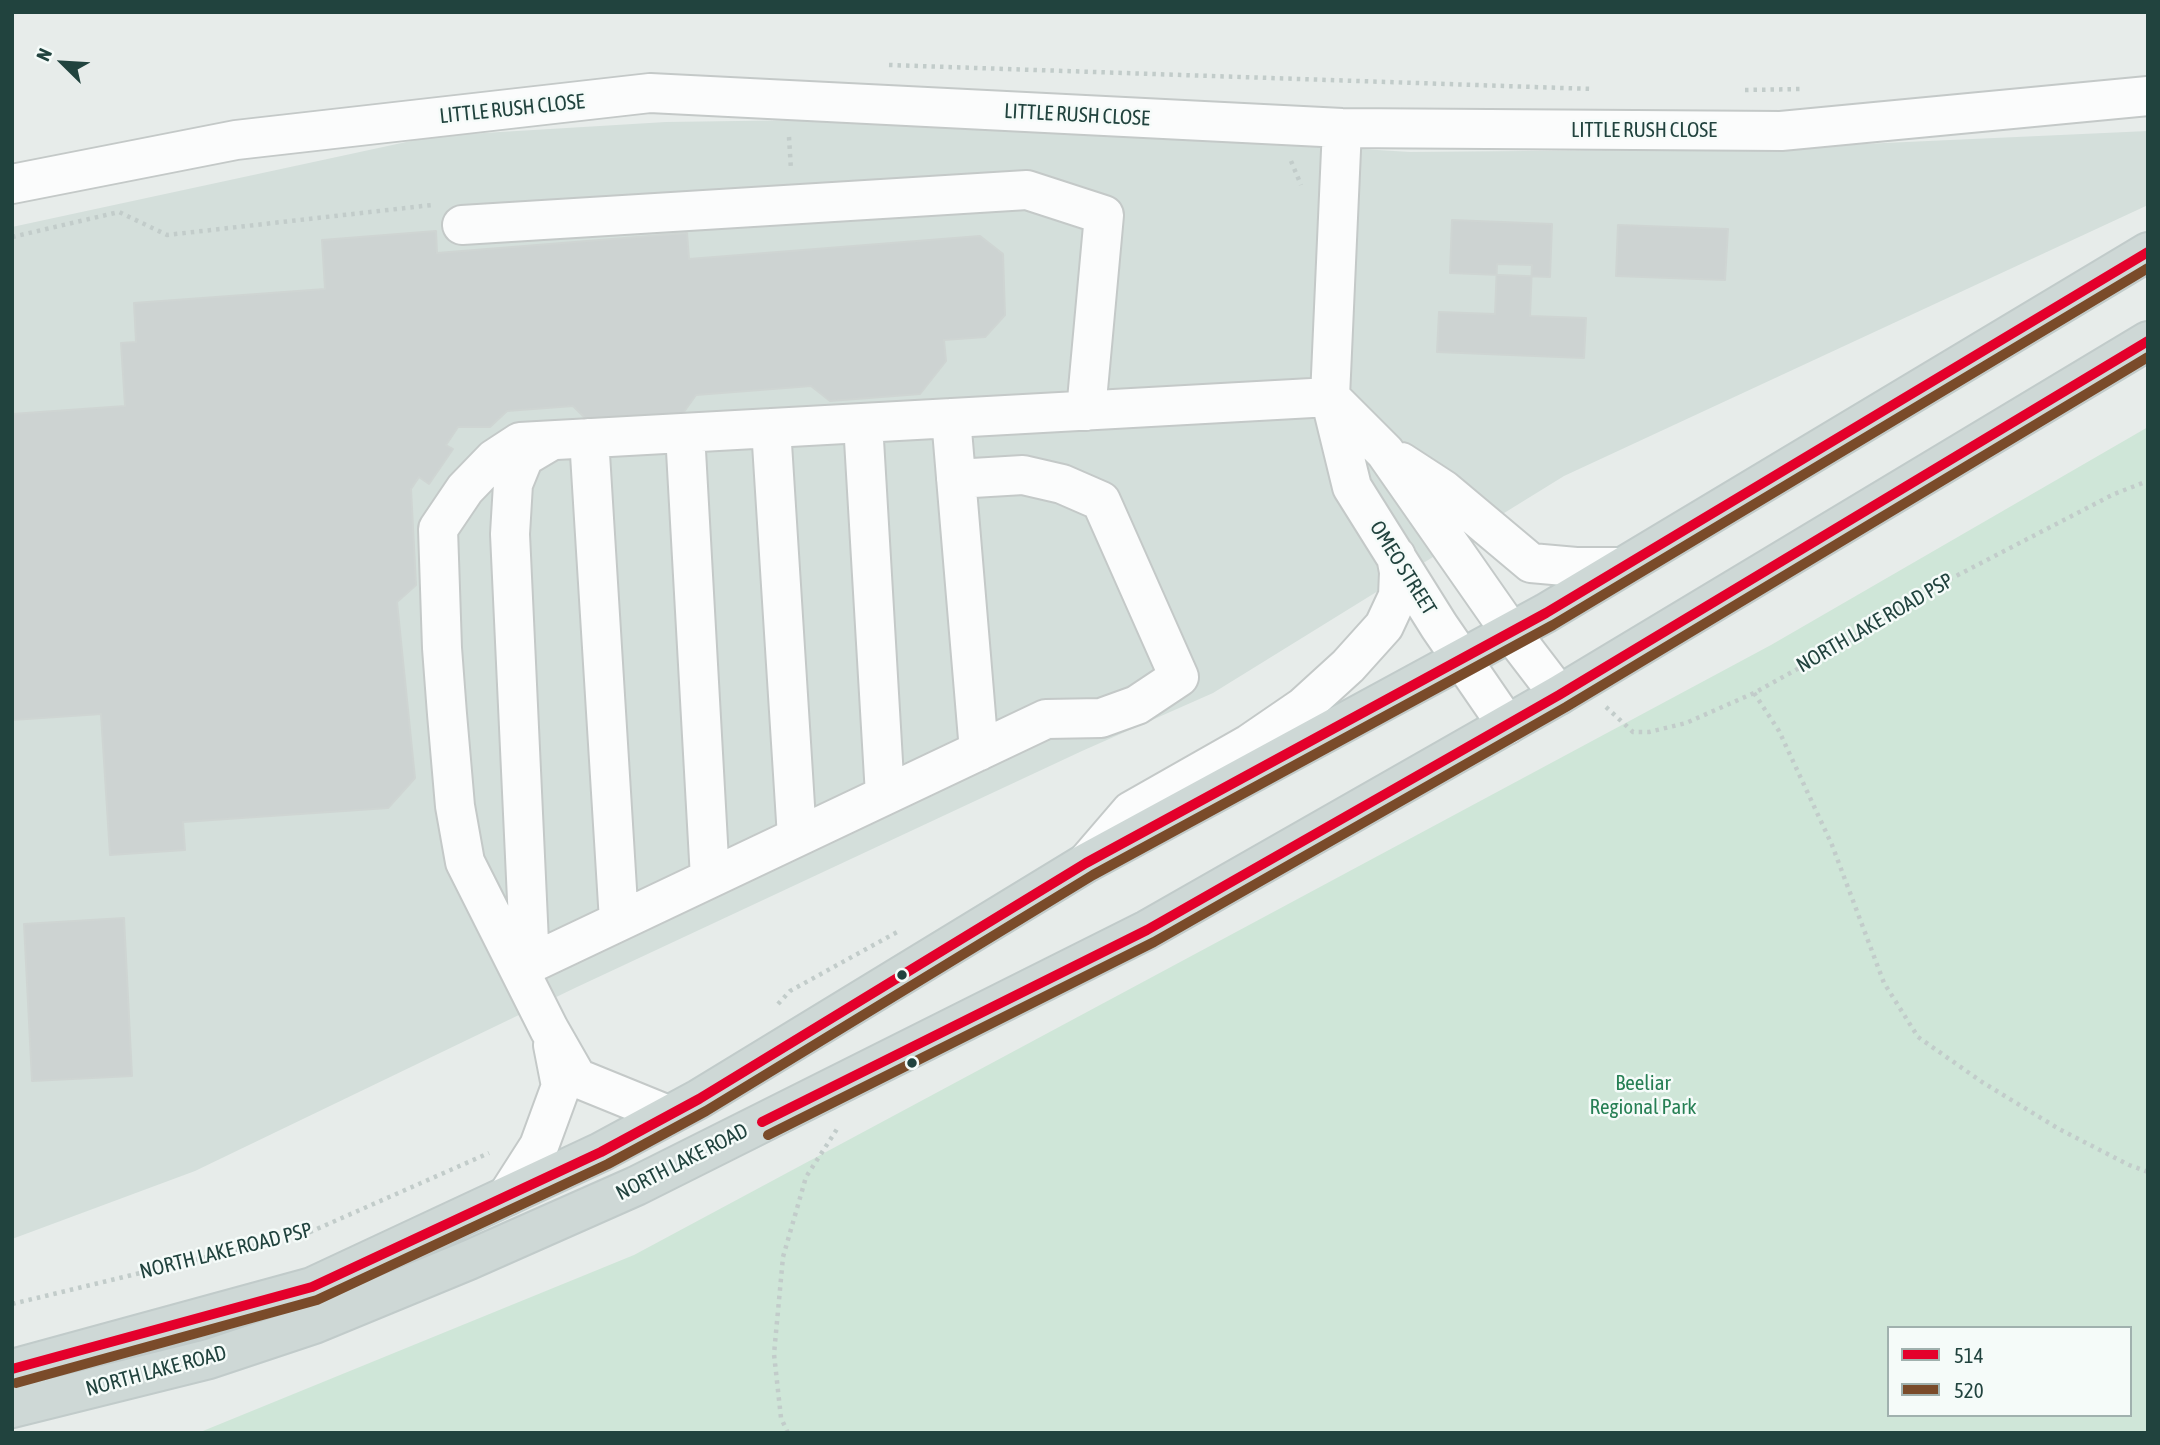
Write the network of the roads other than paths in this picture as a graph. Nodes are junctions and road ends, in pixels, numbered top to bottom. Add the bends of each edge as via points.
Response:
1 (2148, 96) edge
2 (1342, 128) junction
3 (12, 184) edge
4 (462, 225) dead end
5 (2143, 251) edge
6 (2148, 341) edge
7 (1330, 397) junction
8 (1086, 411) junction
9 (951, 418) junction
10 (863, 423) junction
11 (771, 428) junction
12 (685, 433) junction
13 (589, 438) junction
14 (551, 440) junction
15 (1385, 452) junction
16 (956, 479) junction
17 (1396, 556) junction
18 (1622, 567) junction
19 (1510, 631) junction
20 (1462, 659) junction
21 (1559, 695) junction
22 (1507, 725) junction
23 (979, 751) junction
24 (885, 795) junction
25 (797, 837) junction
26 (1086, 863) junction
27 (710, 878) junction
28 (619, 921) junction
29 (524, 966) junction
30 (549, 1029) junction
31 (668, 1115) junction
32 (507, 1196) junction
33 (12, 1369) edge
34 (12, 1408) edge

1 - 2 street, LITTLE RUSH CLOSE via 1781,131
2 - 3 street, LITTLE RUSH CLOSE via 650,93 236,140
2 - 7 street, OMEO STREET
4 - 8 street via 1027,190 1104,215
5 - 18 main road, NORTH LAKE ROAD
6 - 21 main road, NORTH LAKE ROAD
7 - 8 street
7 - 15 street
7 - 17 street, OMEO STREET via 1352,487
8 - 9 street
9 - 10 street
9 - 16 street
10 - 11 street
10 - 24 street
11 - 12 street
11 - 25 street
12 - 13 street
12 - 27 street
13 - 14 street
13 - 28 street
14 - 29 street via 524,457 513,484 510,534
14 - 29 street via 520,442 494,459 465,489 438,529 447,714 465,862
15 - 18 street via 1444,490 1531,564
15 - 19 street
16 - 23 street
16 - 23 street via 1023,475 1062,484 1101,501 1179,677 1137,705 1101,718 1046,719
17 - 20 street, OMEO STREET
17 - 26 street via 1398,596 1384,626 1348,666 1303,707 1249,744 1130,811
18 - 19 main road, NORTH LAKE ROAD
19 - 20 main road, NORTH LAKE ROAD
19 - 21 street
20 - 22 street, OMEO STREET
20 - 26 main road, NORTH LAKE ROAD
21 - 22 main road, NORTH LAKE ROAD
22 - 34 main road, NORTH LAKE ROAD via 1147,930 636,1186 314,1324 209,1359
23 - 24 street
24 - 25 street
25 - 27 street
26 - 31 main road, NORTH LAKE ROAD
27 - 28 street
28 - 29 street
29 - 30 street
30 - 31 street via 577,1078
30 - 32 street via 561,1086 539,1146
31 - 32 main road, NORTH LAKE ROAD
32 - 33 main road, NORTH LAKE ROAD via 312,1287

